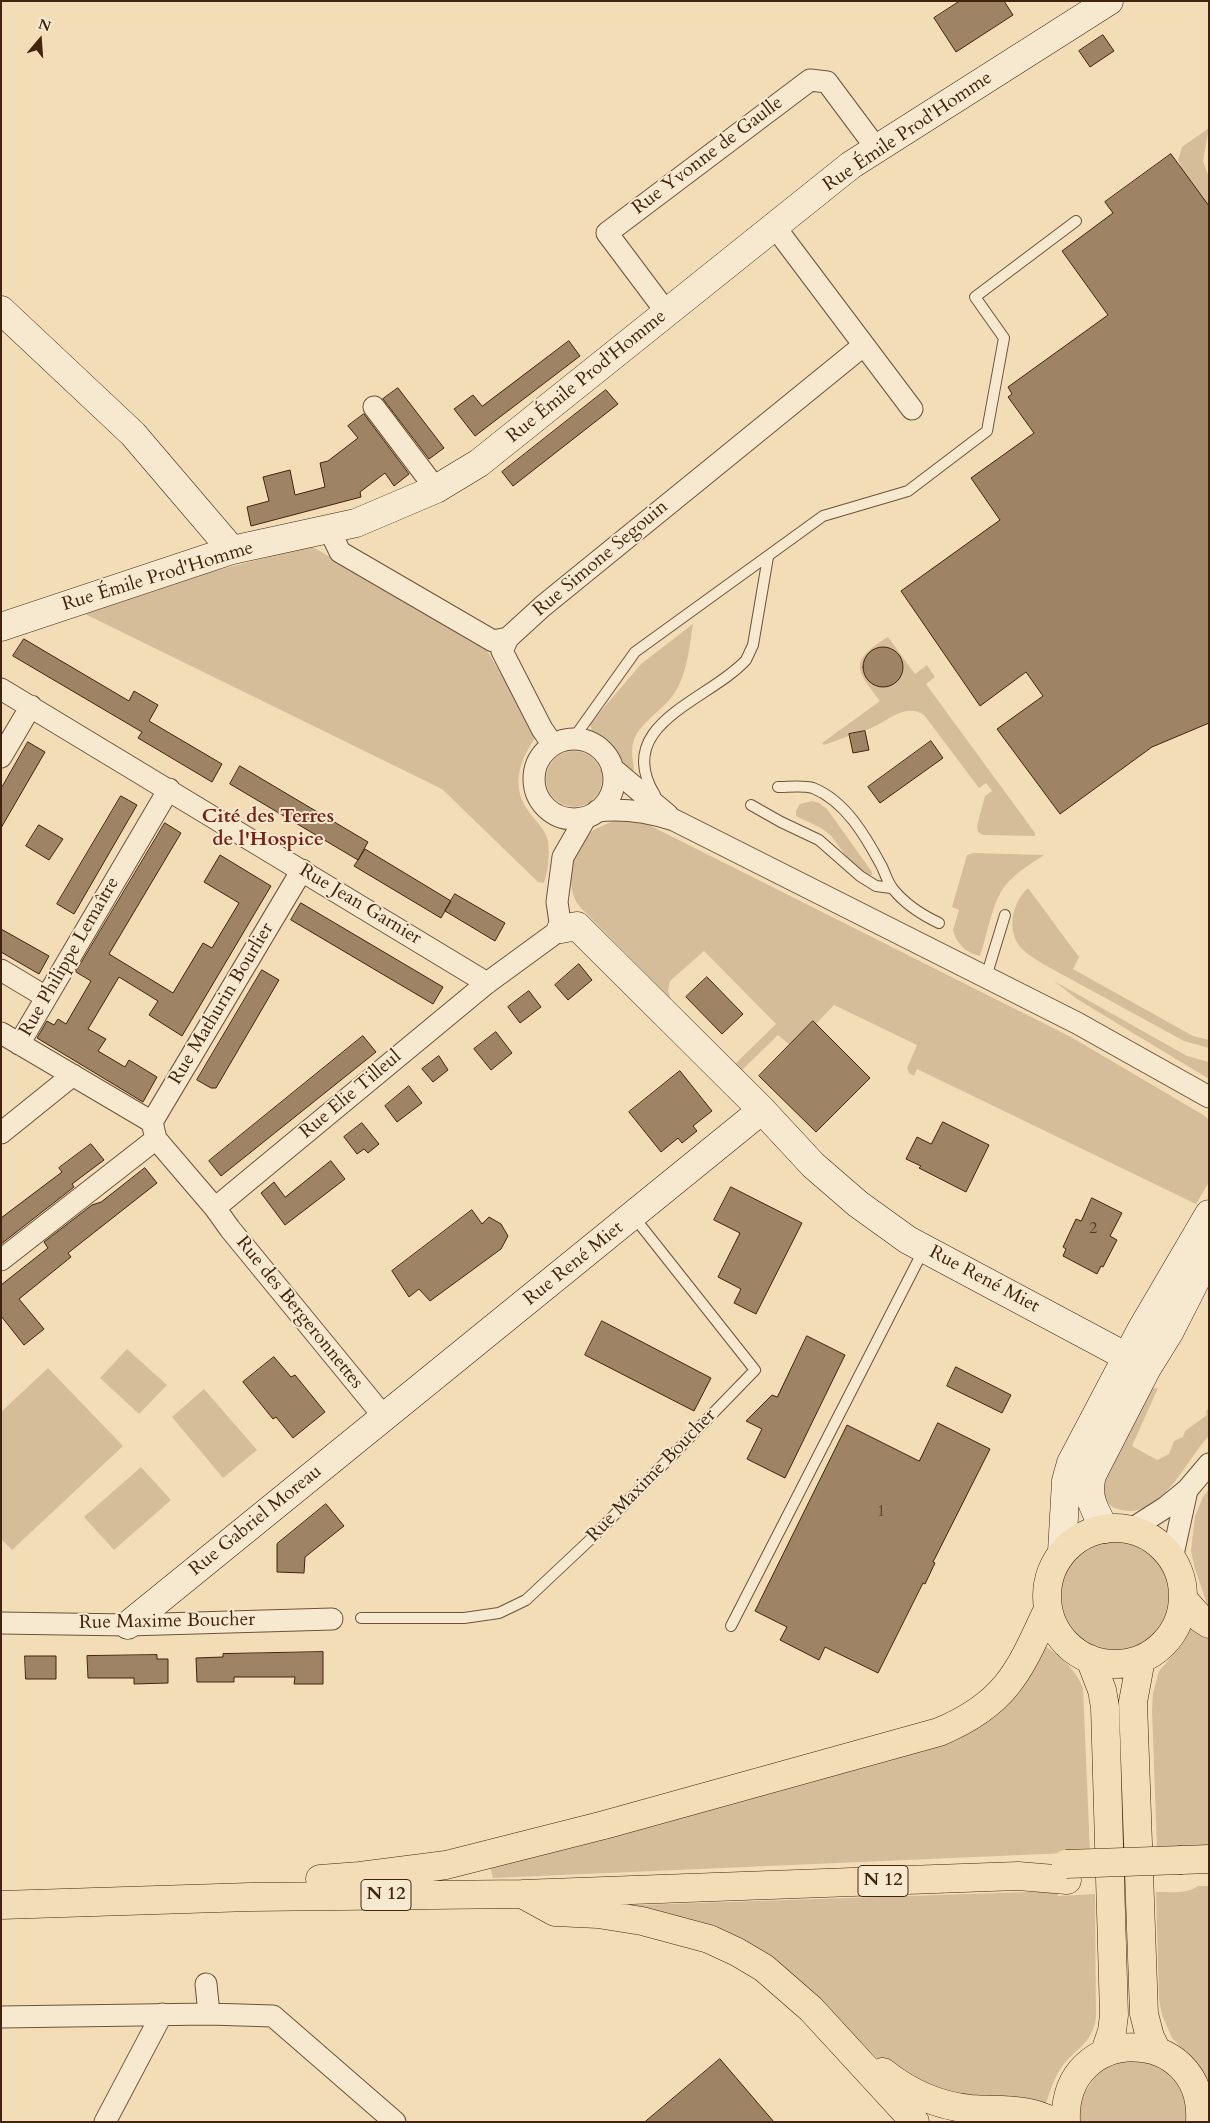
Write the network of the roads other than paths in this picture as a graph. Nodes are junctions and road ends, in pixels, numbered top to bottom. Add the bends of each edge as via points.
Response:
1 (1110, 1) edge
2 (877, 149) junction
3 (1076, 221) dead end
4 (774, 227) junction
5 (1, 310) edge
6 (667, 313) junction
7 (864, 344) junction
8 (374, 407) dead end
9 (912, 409) dead end
10 (436, 489) junction
11 (329, 529) junction
12 (232, 550) junction
13 (768, 557) junction
14 (1, 627) edge
15 (508, 638) junction
16 (1, 689) edge
17 (31, 706) junction
18 (563, 742) junction
19 (1, 757) edge
20 (612, 768) junction
21 (778, 787) dead end
22 (169, 789) junction
23 (752, 805) dead end
24 (548, 809) junction
25 (592, 814) junction
26 (674, 820) junction
27 (563, 857) junction
28 (302, 870) junction
29 (891, 888) junction
30 (1005, 916) dead end
31 (939, 923) dead end
32 (561, 929) junction
33 (1, 970) edge
34 (986, 977) junction
35 (487, 983) junction
36 (46, 997) junction
37 (10, 1039) edge
38 (73, 1075) junction
39 (1209, 1097) edge
40 (762, 1110) junction
41 (154, 1130) junction
42 (1, 1133) edge
43 (215, 1208) junction
44 (1209, 1214) edge
45 (634, 1216) junction
46 (924, 1248) junction
47 (1209, 1254) edge
48 (1, 1260) edge
49 (1127, 1357) junction
50 (385, 1418) junction
51 (1209, 1464) edge
52 (1187, 1490) junction
53 (1118, 1529) junction
54 (1062, 1552) junction
55 (1172, 1559) junction
56 (1183, 1599) junction
57 (1048, 1609) junction
58 (361, 1618) dead end
59 (332, 1620) dead end
60 (1, 1623) edge
61 (128, 1624) junction
62 (1209, 1624) edge
63 (731, 1626) dead end
64 (1090, 1659) junction
65 (1141, 1659) junction
66 (1209, 1859) edge
67 (1191, 1870) edge
68 (522, 1894) junction
69 (250, 1897) junction
70 (1, 1905) edge
71 (206, 1984) dead end
72 (162, 2014) junction
73 (209, 2014) junction
74 (1, 2017) edge
75 (833, 2033) junction
76 (1157, 2051) junction
77 (1105, 2052) junction
78 (105, 2122) edge
79 (395, 2122) edge
80 (915, 2122) edge
81 (1054, 2122) edge
82 (1066, 2122) edge
83 (1200, 2122) edge

1 - 2 street, Rue Émile Prod'Homme
2 - 4 street, Rue Émile Prod'Homme via 851,165
2 - 6 street, Rue Yvonne de Gaulle via 826,82 810,80 606,233
3 - 13 lane via 975,297 1004,338 987,431 908,491 823,516
4 - 6 street, Rue Émile Prod'Homme
4 - 7 street
5 - 12 street via 133,434
6 - 10 street, Rue Émile Prod'Homme via 479,463
7 - 9 street
7 - 15 street, Rue Simone Segouin via 542,606
8 - 10 street
10 - 11 street, Rue Émile Prod'Homme via 356,523
11 - 12 street, Rue Émile Prod'Homme
11 - 15 street via 340,552 493,641
12 - 14 street, Rue Émile Prod'Homme
13 - 18 lane via 635,652
13 - 26 lane via 753,645 746,660 659,725 647,741 644,763 649,786
15 - 18 street via 502,651 542,729
16 - 17 street, Rue Jean Garnier
17 - 19 street
17 - 22 street, Rue Jean Garnier
18 - 20 street via 591,743 605,754
18 - 24 street via 539,759 534,778 539,797
20 - 25 street via 609,798
20 - 26 street
21 - 29 lane via 811,787 834,800 871,848
22 - 28 street, Rue Jean Garnier
22 - 36 street, Rue Philippe Lemaître
23 - 29 lane via 819,840 876,886
24 - 25 street via 571,819
24 - 27 street
25 - 26 street via 617,809
25 - 27 street
26 - 34 street
27 - 32 street via 557,902
28 - 35 street, Rue Jean Garnier
28 - 41 street, Rue Mathurin Bourlier
29 - 31 lane via 906,903
30 - 34 lane
32 - 35 street, Rue Elie Tilleul
32 - 40 street, Rue René Miet via 577,926
33 - 36 street
34 - 39 street via 1077,1023
35 - 43 street, Rue Elie Tilleul
36 - 37 street, Rue Philippe Lemaître
37 - 38 street, Rue Philippe Lemaître
38 - 41 street, Rue Philippe Lemaître
38 - 42 street
40 - 45 street, Rue René Miet
40 - 46 street, Rue René Miet via 813,1165 858,1204
41 - 43 street
41 - 48 street
43 - 50 street, Rue des Bergeronnettes
44 - 49 street
45 - 50 street, Rue René Miet
45 - 58 lane, Rue Maxime Boucher via 756,1370 593,1537 526,1600 499,1613 464,1618
46 - 49 street, Rue René Miet
46 - 63 lane
47 - 53 street via 1089,1484 1090,1499
49 - 54 street via 1069,1470
50 - 61 street, Rue Gabriel Moreau
51 - 52 street
52 - 53 street via 1166,1507
52 - 55 street
53 - 54 main road via 1081,1536
53 - 55 main road via 1145,1535 1158,1543
54 - 57 main road via 1049,1579
55 - 56 main road via 1182,1585
56 - 62 main road
56 - 65 main road via 1171,1635
57 - 64 main road via 1052,1622 1067,1644
57 - 69 main road via 1029,1650 1006,1686 977,1713 939,1732 596,1828 446,1865 280,1882
59 - 61 street, Rue Maxime Boucher
60 - 61 street, Rue Maxime Boucher
64 - 65 main road via 1116,1664
64 - 77 main road via 1105,1707 1114,2015
65 - 76 main road via 1133,1702 1144,2020
66 - 67 main road, N 12
67 - 68 main road, N 12, bridge
68 - 69 main road, N 12
68 - 75 main road via 555,1912 642,1920 709,1939 764,1968 800,1998
69 - 70 main road, N 12
71 - 73 street
72 - 73 street
72 - 74 street
72 - 78 street
73 - 79 street via 273,2016
75 - 80 main road
75 - 81 main road via 886,2075 924,2097 970,2109 1029,2111
76 - 77 main road via 1129,2046
76 - 83 main road via 1173,2060 1188,2075 1198,2094
77 - 82 main road via 1088,2063 1075,2078 1068,2096

